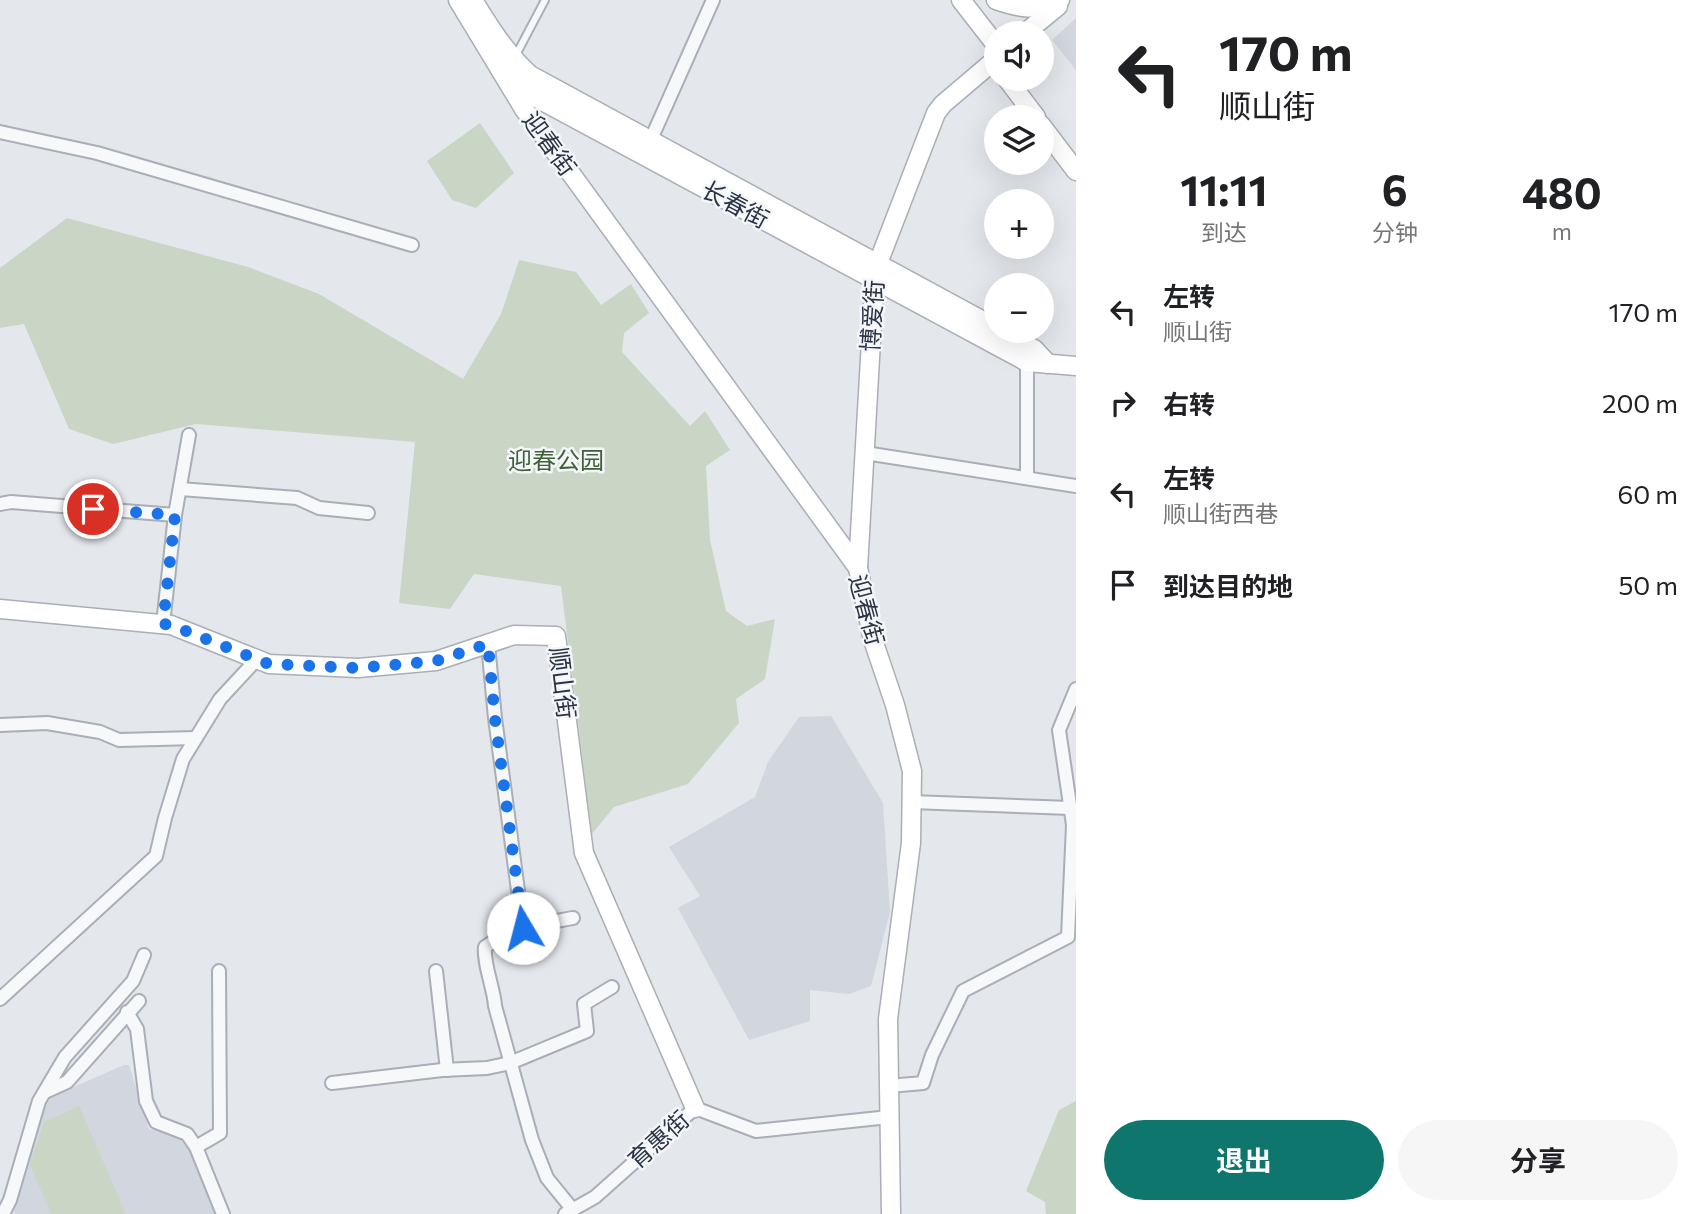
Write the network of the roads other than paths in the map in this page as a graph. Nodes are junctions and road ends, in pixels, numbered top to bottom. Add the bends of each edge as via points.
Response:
1 (458, 0) edge
2 (474, 0) edge
3 (545, 0) edge
4 (713, 0) edge
5 (961, 0) edge
6 (996, 0) edge
7 (1062, 0) edge
8 (1039, 21) edge
9 (984, 39) edge
10 (507, 66) junction
11 (984, 68) edge
12 (1016, 91) edge
13 (1027, 105) edge
14 (0, 132) edge
15 (1054, 142) edge
16 (647, 148) junction
17 (1076, 171) edge
18 (412, 245) dead end
19 (876, 272) junction
20 (984, 323) edge
21 (1023, 343) edge
22 (1027, 362) junction
23 (1048, 364) junction
24 (1076, 366) edge
25 (189, 435) dead end
26 (865, 453) junction
27 (1027, 478) junction
28 (1076, 486) edge
29 (180, 489) junction
30 (0, 504) edge
31 (368, 513) dead end
32 (175, 515) junction
33 (858, 568) junction
34 (0, 609) edge
35 (163, 624) junction
36 (488, 644) junction
37 (257, 659) junction
38 (1076, 689) edge
39 (0, 725) edge
40 (196, 738) junction
41 (912, 802) junction
42 (1070, 807) junction
43 (573, 918) dead end
44 (523, 928) junction
45 (144, 955) dead end
46 (219, 971) dead end
47 (436, 971) dead end
48 (612, 987) dead end
49 (0, 999) edge
50 (139, 1002) dead end
51 (127, 1012) junction
52 (510, 1063) junction
53 (447, 1070) junction
54 (332, 1083) dead end
55 (889, 1086) junction
56 (44, 1092) junction
57 (695, 1108) junction
58 (889, 1117) junction
59 (196, 1147) junction
60 (569, 1212) edge
61 (3, 1214) edge
62 (223, 1214) edge
63 (891, 1214) edge

1 - 10 street, 长春街
2 - 10 street, 长春街 via 500,43
3 - 10 lane
4 - 16 street
5 - 9 street
6 - 7 street via 1039,9
7 - 8 street
10 - 16 street, 长春街 via 522,90
10 - 33 street, 迎春街 via 523,109
11 - 19 street, 博爱街 via 936,113
12 - 13 street
14 - 18 street via 97,153
15 - 17 street
16 - 19 street, 长春街
19 - 20 street, 长春街
19 - 22 street, 长春街
19 - 26 street, 博爱街
21 - 23 street, 长春街
22 - 23 street, 长春街
22 - 27 street
23 - 24 street, 长春街
25 - 29 street
26 - 27 street
26 - 33 street, 博爱街
27 - 28 street
29 - 31 street via 297,498 319,508
29 - 32 street
30 - 32 street
32 - 35 street
33 - 41 street, 迎春街 via 873,640 912,771
34 - 35 street, 顺山街
35 - 37 street, 顺山街
36 - 37 street, 顺山街 via 436,661 358,668 269,664
36 - 44 street
36 - 57 street, 顺山街 via 514,635 556,636 584,853
37 - 40 street via 220,699
38 - 42 street via 1059,730
39 - 40 street via 47,723 119,740
40 - 49 street via 183,759 156,856
41 - 42 street
41 - 55 street, 迎春街 via 911,844 888,1019
42 - 55 street via 1068,937 963,991 923,1083
43 - 44 street
44 - 52 street via 495,940 484,953
45 - 56 street via 133,981 65,1057
46 - 59 street via 220,1133
47 - 53 street
48 - 52 street via 584,1004 587,1031
50 - 51 street
51 - 56 street via 67,1082
51 - 59 street via 137,1029 146,1101 156,1122 187,1134
52 - 53 street
52 - 60 street via 547,1178
53 - 54 street
55 - 58 street, 迎春街
56 - 61 street
57 - 58 street, 育惠街 via 756,1131
57 - 60 street, 育惠街 via 595,1198
58 - 63 street, 迎春街
59 - 62 street

